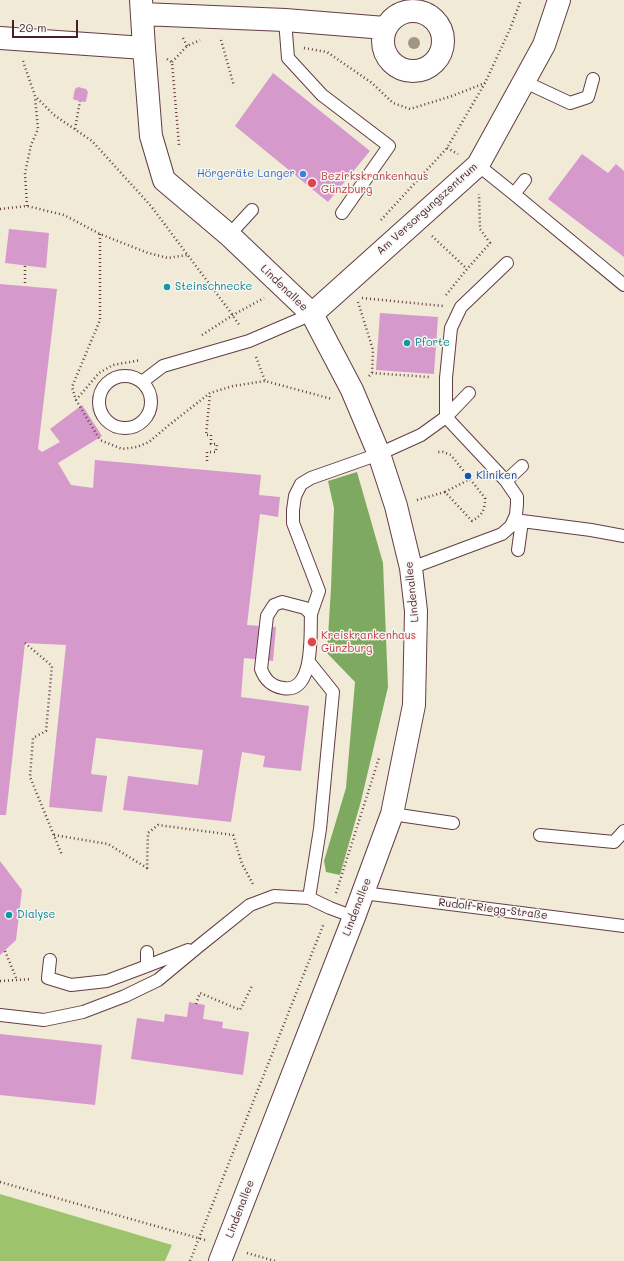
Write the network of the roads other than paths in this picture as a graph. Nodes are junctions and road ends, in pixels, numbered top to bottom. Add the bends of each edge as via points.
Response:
1 (559, 0) edge
2 (141, 7) edge
3 (285, 20) junction
4 (385, 28) dead end
5 (0, 38) edge
6 (144, 48) junction
7 (593, 80) dead end
8 (524, 82) junction
9 (470, 161) junction
10 (526, 180) dead end
11 (514, 194) junction
12 (252, 210) dead end
13 (342, 213) dead end
14 (229, 235) junction
15 (508, 263) dead end
16 (624, 285) edge
17 (312, 314) junction
18 (142, 382) junction
19 (469, 393) dead end
20 (446, 417) junction
21 (379, 454) junction
22 (522, 466) dead end
23 (506, 481) junction
24 (518, 520) junction
25 (624, 536) edge
26 (518, 550) dead end
27 (411, 568) junction
28 (311, 614) junction
29 (309, 662) junction
30 (392, 814) junction
31 (453, 822) dead end
32 (624, 831) edge
33 (540, 835) dead end
34 (363, 892) junction
35 (309, 898) junction
36 (354, 917) junction
37 (624, 926) edge
38 (199, 946) junction
39 (147, 952) dead end
40 (50, 960) dead end
41 (147, 966) junction
42 (0, 1015) edge
43 (223, 1254) edge

1 - 8 street, Am Versorgungszentrum via 544,45
2 - 3 street via 213,16
2 - 6 street, Lindenallee
3 - 4 street
3 - 13 lane via 288,58 322,95 390,146
5 - 6 street
6 - 14 street, Lindenallee via 151,136 164,180
7 - 8 lane via 588,97 570,103
8 - 9 street, Am Versorgungszentrum
9 - 11 lane
9 - 17 street, Am Versorgungszentrum via 415,220
10 - 11 lane
11 - 16 lane
12 - 14 lane
14 - 17 street, Lindenallee
15 - 20 lane via 461,307 451,328 446,378
17 - 18 lane via 249,340 163,366
17 - 21 street, Lindenallee via 352,390
18 - 18 lane via 124,376 108,382 100,396 99,404 105,419 119,427 127,428 142,422 150,408 151,400
19 - 20 lane
20 - 21 lane via 421,435
20 - 23 lane
21 - 27 street, Lindenallee via 396,506
21 - 28 lane via 311,478 301,484 295,496 293,523 319,591
22 - 23 lane
23 - 24 lane via 516,497
24 - 25 lane
24 - 26 lane
24 - 27 lane via 502,534
27 - 30 street, Lindenallee via 416,611 414,705
28 - 29 lane
28 - 29 lane via 305,608 282,602 274,605 266,616 261,669 268,682 287,689 296,687 304,678
29 - 35 lane via 333,692 320,829
30 - 31 lane
30 - 34 street, Lindenallee
32 - 33 lane via 614,842
34 - 36 street, Lindenallee
34 - 37 lane, Rudolf-Riegg-Straße
35 - 36 lane
35 - 38 lane via 274,896 250,905
36 - 43 street, Lindenallee
38 - 41 lane
38 - 42 lane via 158,980 83,1012 44,1020
39 - 41 lane
40 - 41 lane via 48,978 71,985 107,981

